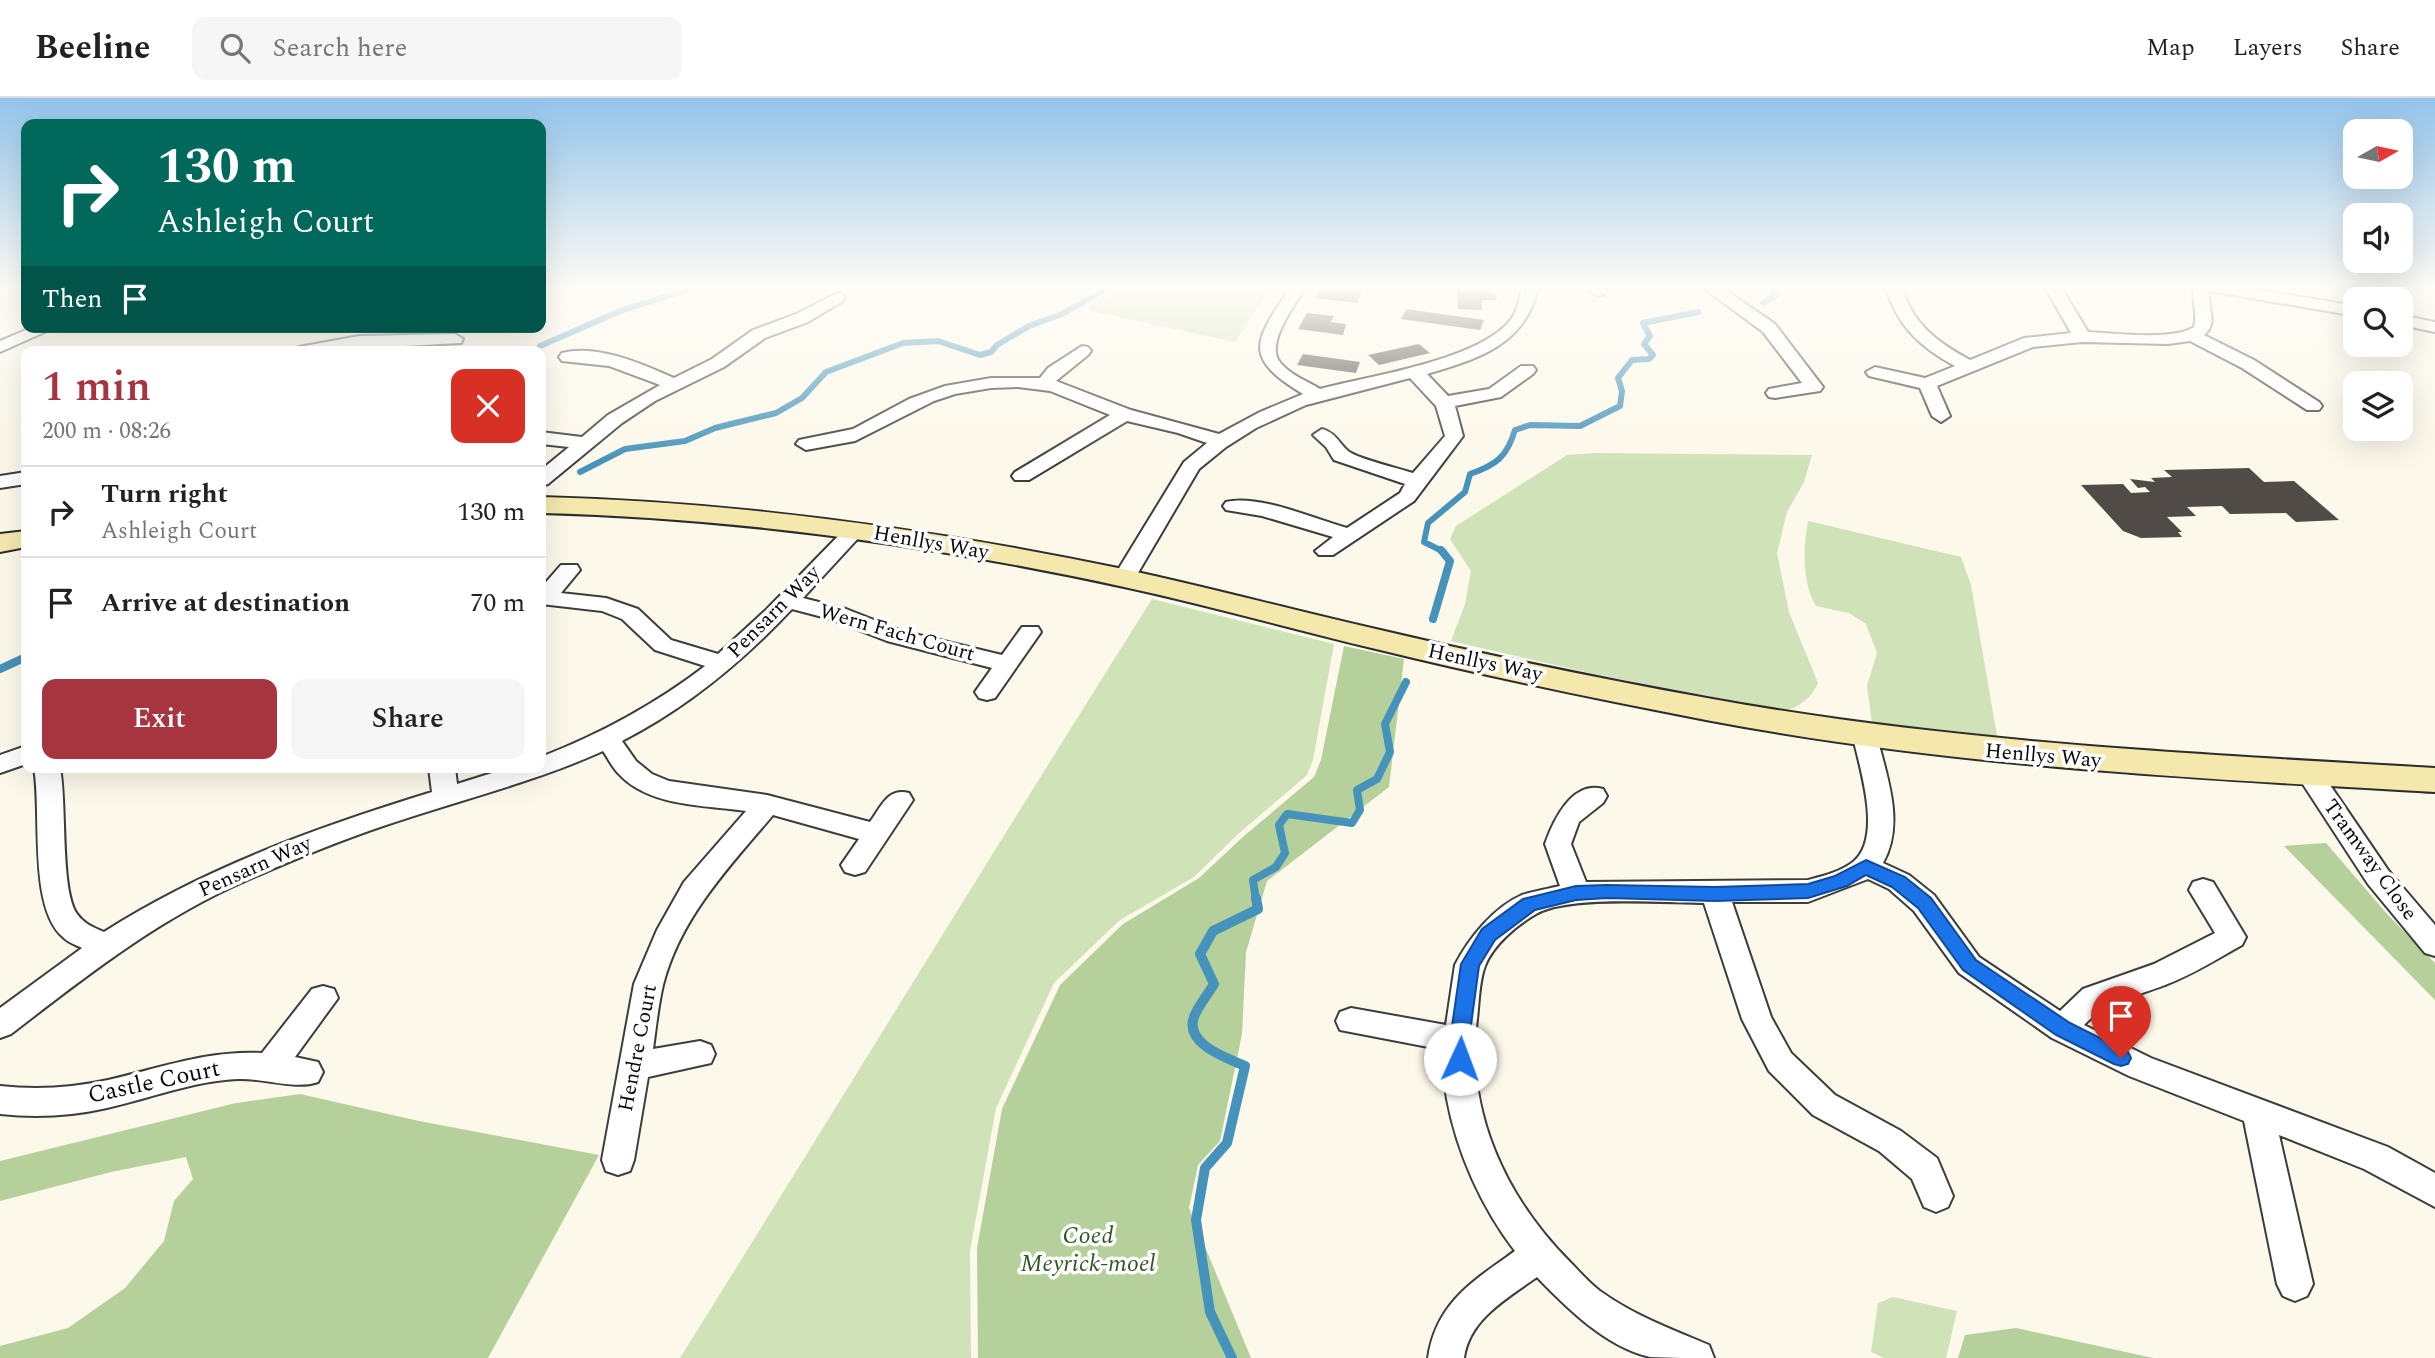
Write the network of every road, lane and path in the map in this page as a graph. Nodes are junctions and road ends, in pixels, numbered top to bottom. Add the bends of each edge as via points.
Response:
1 (742, 346) edge
2 (1267, 346) edge
3 (1486, 346) edge
4 (1783, 346) edge
5 (1932, 346) edge
6 (2021, 346) edge
7 (2212, 346) edge
8 (1082, 351) dead end
9 (568, 357) dead end
10 (1967, 366) junction
11 (1527, 370) dead end
12 (1413, 371) junction
13 (1875, 372) dead end
14 (674, 384) junction
15 (1045, 384) junction
16 (1927, 384) junction
17 (1775, 393) dead end
18 (1317, 395) junction
19 (1446, 402) junction
20 (2313, 406) dead end
21 (1124, 414) junction
22 (1941, 416) dead end
23 (1322, 435) dead end
24 (546, 439) edge
25 (1220, 442) junction
26 (585, 443) junction
27 (806, 444) dead end
28 (546, 476) edge
29 (1022, 476) dead end
30 (21, 479) edge
31 (1417, 481) junction
32 (0, 482) edge
33 (546, 505) edge
34 (1233, 506) dead end
35 (855, 530) junction
36 (1348, 535) junction
37 (21, 540) edge
38 (0, 543) edge
39 (1326, 551) dead end
40 (569, 570) dead end
41 (1124, 578) junction
42 (546, 594) edge
43 (546, 598) edge
44 (787, 601) junction
45 (1030, 632) dead end
46 (722, 663) junction
47 (1008, 664) junction
48 (987, 692) dead end
49 (1865, 737) junction
50 (607, 738) junction
51 (21, 757) edge
52 (0, 764) edge
53 (546, 765) edge
54 (2308, 772) junction
55 (48, 773) edge
56 (443, 773) edge
57 (522, 773) edge
58 (2435, 780) edge
59 (445, 796) junction
60 (1594, 796) dead end
61 (900, 800) dead end
62 (767, 804) junction
63 (877, 834) junction
64 (855, 865) dead end
65 (1866, 867) junction
66 (2203, 890) dead end
67 (1576, 893) junction
68 (1715, 894) junction
69 (2435, 945) edge
70 (104, 946) junction
71 (323, 998) dead end
72 (1351, 1021) dead end
73 (0, 1025) edge
74 (2063, 1029) junction
75 (1460, 1040) junction
76 (700, 1054) dead end
77 (270, 1066) junction
78 (633, 1066) junction
79 (307, 1072) dead end
80 (0, 1100) edge
81 (2258, 1115) junction
82 (618, 1160) dead end
83 (2435, 1191) edge
84 (1936, 1196) dead end
85 (1539, 1255) junction
86 (2295, 1284) dead end
87 (1446, 1358) edge
88 (1696, 1358) edge

1 - 14 street
2 - 18 street via 1270,361
3 - 12 street
4 - 17 street via 1814,387
5 - 10 street
6 - 10 street
7 - 20 street
8 - 15 street
9 - 14 street via 624,363
10 - 16 street
11 - 19 street via 1495,393
12 - 18 street
12 - 19 street
13 - 16 street
14 - 26 street
15 - 21 street
15 - 27 street via 982,385 940,393 850,436
16 - 22 street
18 - 25 street via 1287,405
19 - 31 street via 1454,436
21 - 25 street via 1198,430
21 - 29 street
23 - 31 street via 1341,456
24 - 26 street
25 - 41 street via 1191,466
26 - 28 street
30 - 32 street
31 - 36 street via 1407,497
33 - 35 street, Henllys Way via 700,513
34 - 36 street via 1296,518
35 - 41 street, Henllys Way
35 - 44 street, Pensarn Way
36 - 39 street
37 - 38 street
40 - 42 street
41 - 49 street, Henllys Way via 1417,649 1718,712
43 - 46 street via 606,605 630,614 663,645
44 - 46 street, Pensarn Way
44 - 47 street, Wern Fach Court via 895,636
45 - 47 street
46 - 50 street, Pensarn Way via 652,714
47 - 48 street
49 - 54 street, Henllys Way via 2033,755
49 - 65 street via 1882,824 1879,845
50 - 53 street, Pensarn Way
50 - 62 street via 627,767 665,790
51 - 52 street
54 - 58 street, Henllys Way
54 - 69 street, Tramway Close via 2378,877
55 - 70 street via 53,871 61,915 73,930
56 - 59 street
57 - 59 street, Pensarn Way
59 - 70 street, Pensarn Way via 234,874
60 - 67 street via 1568,817 1558,844
61 - 63 street
62 - 63 street
62 - 78 street, Hendre Court via 694,891 671,930 649,984
63 - 64 street
65 - 68 street via 1808,891
65 - 74 street via 1899,882 1924,903 1969,965
66 - 74 street via 2232,937 2151,978 2108,989 2080,1006
67 - 68 street
67 - 75 street via 1529,904 1489,935 1470,964
68 - 84 street via 1757,1019 1780,1062 1824,1105 1890,1141 1925,1169
70 - 73 street, Pensarn Way
71 - 77 street
72 - 75 street
74 - 81 street via 2140,1067
75 - 85 street via 1462,1098 1480,1160 1508,1215
76 - 78 street
77 - 79 street, Castle Court
77 - 80 street, Castle Court via 189,1072 93,1097 34,1104
78 - 82 street, Hendre Court
81 - 83 street via 2376,1158
81 - 86 street
85 - 87 street via 1476,1300 1449,1337
85 - 88 street via 1586,1303 1639,1335

